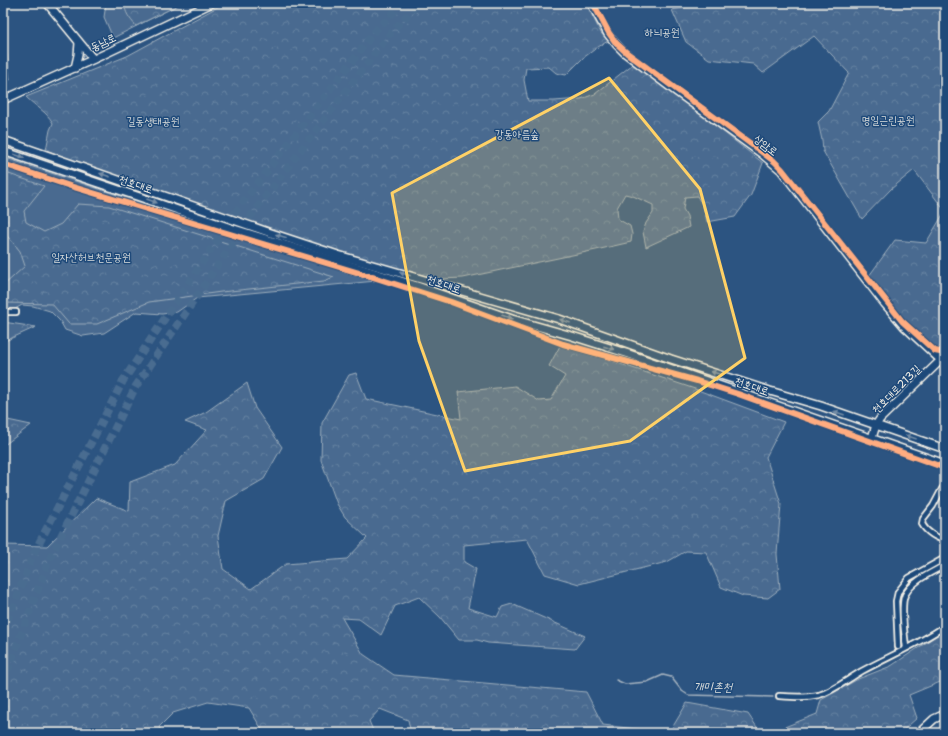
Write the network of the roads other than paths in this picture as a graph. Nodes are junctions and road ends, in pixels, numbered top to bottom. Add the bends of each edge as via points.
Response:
1 (47, 3) edge
2 (212, 3) edge
3 (592, 3) edge
4 (79, 43) junction
5 (93, 59) junction
6 (75, 68) junction
7 (3, 100) edge
8 (3, 140) edge
9 (3, 151) edge
10 (3, 312) edge
11 (16, 312) dead end
12 (944, 360) edge
13 (876, 425) junction
14 (872, 438) junction
15 (945, 449) edge
16 (945, 464) edge
17 (942, 489) dead end
18 (945, 541) edge
19 (945, 558) edge
20 (945, 565) edge
21 (945, 626) edge
22 (898, 647) dead end
23 (906, 648) junction
24 (779, 696) dead end
25 (945, 714) edge
26 (919, 733) edge

1 - 4 main road
2 - 5 main road, 동남로
3 - 12 main road, 상암로 via 608,34 625,53 781,170 884,304 904,326
4 - 5 main road
4 - 6 main road
5 - 6 main road, 동남로
6 - 7 main road, 동남로
13 -> 8 main road, 천호대로 via 559,319 268,232
9 -> 14 main road, 천호대로 via 512,319 629,354
10 - 11 street
12 - 13 main road, 천호대로213길
13 - 14 main road, 천호대로213길
15 -> 13 main road, 천호대로
14 - 16 main road, 천호대로
17 - 18 street via 922,524 925,529
19 - 22 street via 909,578 898,592
20 - 23 street via 918,581 905,596 903,606
21 - 23 street
23 - 24 street via 821,694 810,697
25 - 26 main road via 934,719

